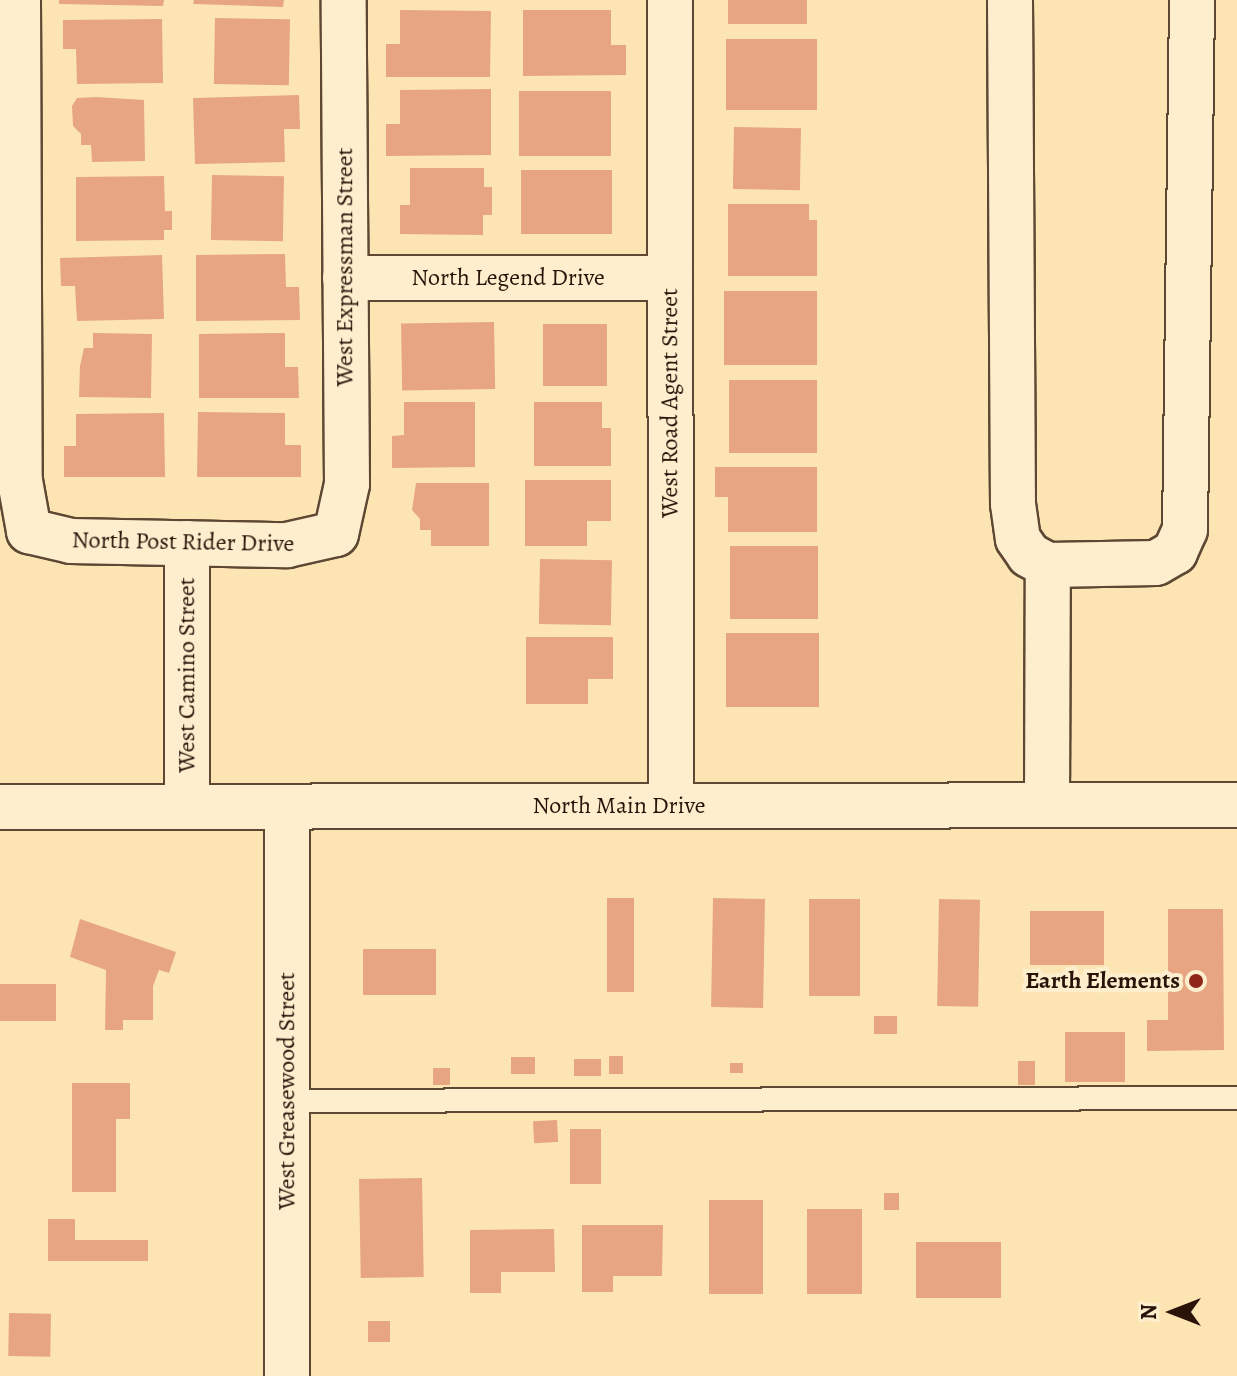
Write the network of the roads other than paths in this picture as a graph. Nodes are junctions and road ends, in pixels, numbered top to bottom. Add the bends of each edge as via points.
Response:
1 (18, 0) edge
2 (344, 0) edge
3 (670, 0) edge
4 (1010, 0) edge
5 (1192, 0) edge
6 (345, 278) junction
7 (670, 278) junction
8 (336, 534) joint
9 (187, 543) junction
10 (1048, 565) junction
11 (1047, 805) junction
12 (1237, 805) edge
13 (671, 806) junction
14 (0, 807) edge
15 (187, 807) junction
16 (287, 807) junction
17 (1237, 1098) edge
18 (287, 1101) junction
19 (287, 1376) edge

1 - 9 street, North Post Rider Drive via 20,481 29,531 71,541
2 - 6 street, West Expressman Street
3 - 7 street, West Road Agent Street
4 - 10 street via 1013,504 1018,539 1029,555
5 - 10 street via 1185,530 1175,552 1156,563
6 - 7 street, North Legend Drive
6 - 8 street, West Expressman Street via 347,484
7 - 13 street, West Road Agent Street
8 - 9 street, North Post Rider Drive via 287,545
9 - 15 street, West Camino Street
10 - 11 street
11 - 12 street, North Main Drive
11 - 13 street, North Main Drive
13 - 16 street, North Main Drive
14 - 15 street, North Main Drive
15 - 16 street, North Main Drive
16 - 18 street, West Greasewood Street
17 - 18 lane
18 - 19 street, West Greasewood Street

